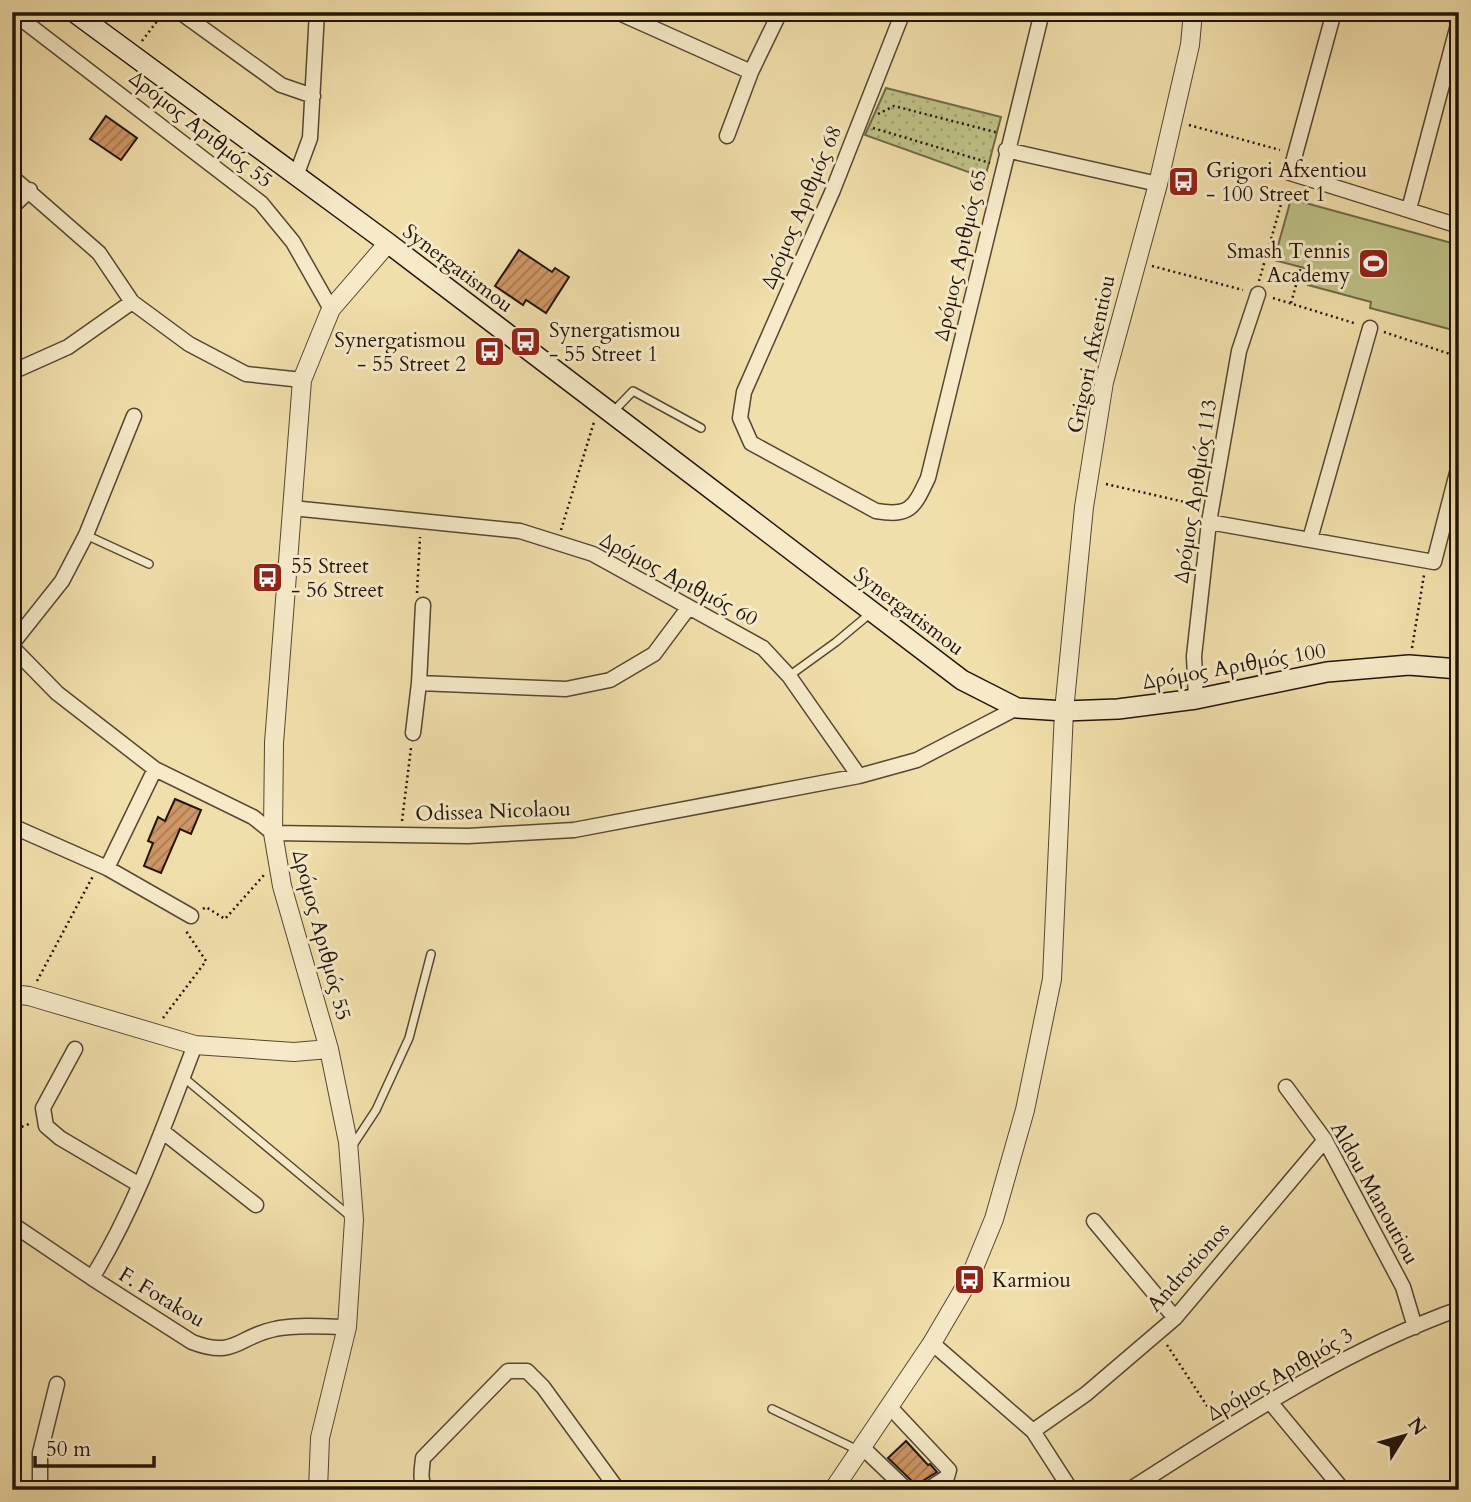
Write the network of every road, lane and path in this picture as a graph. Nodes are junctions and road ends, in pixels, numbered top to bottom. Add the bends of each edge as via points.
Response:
1 (12, 12) edge
2 (74, 12) edge
3 (164, 12) edge
4 (180, 12) edge
5 (317, 12) edge
6 (617, 12) edge
7 (780, 12) edge
8 (903, 12) edge
9 (1042, 12) edge
10 (1193, 12) edge
11 (1334, 12) edge
12 (1459, 21) edge
13 (132, 55) junction
14 (751, 72) junction
15 (313, 96) junction
16 (1172, 120) junction
17 (859, 124) junction
18 (727, 136) dead end
19 (1008, 143) junction
20 (1295, 154) junction
21 (1003, 166) junction
22 (1290, 173) junction
23 (296, 176) junction
24 (12, 177) edge
25 (1157, 184) junction
26 (30, 190) junction
27 (12, 207) edge
28 (1409, 209) junction
29 (1459, 226) edge
30 (388, 243) junction
31 (1135, 261) junction
32 (1301, 267) dead end
33 (1257, 293) junction
34 (132, 302) junction
35 (1291, 303) junction
36 (331, 309) junction
37 (1370, 328) junction
38 (1459, 357) edge
39 (12, 372) edge
40 (302, 380) junction
41 (606, 409) junction
42 (134, 416) dead end
43 (701, 428) dead end
44 (1459, 465) edge
45 (1088, 480) junction
46 (915, 505) joint
47 (292, 508) junction
48 (1210, 515) junction
49 (421, 521) junction
50 (86, 535) junction
51 (1310, 539) junction
52 (557, 543) junction
53 (1434, 562) junction
54 (149, 565) dead end
55 (422, 604) joint
56 (689, 607) junction
57 (873, 612) junction
58 (12, 646) edge
59 (1409, 665) junction
60 (1459, 669) edge
61 (789, 676) junction
62 (419, 683) junction
63 (1196, 699) junction
64 (1017, 708) junction
65 (1064, 711) junction
66 (413, 733) joint
67 (155, 769) junction
68 (859, 776) junction
69 (12, 827) edge
70 (273, 833) junction
71 (401, 835) junction
72 (278, 859) junction
73 (103, 867) junction
74 (191, 916) junction
75 (431, 954) dead end
76 (20, 995) edge
77 (152, 1032) junction
78 (195, 1045) junction
79 (75, 1049) dead end
80 (329, 1049) junction
81 (183, 1076) junction
82 (1286, 1087) dead end
83 (45, 1119) junction
84 (12, 1122) edge
85 (162, 1131) junction
86 (1325, 1140) junction
87 (349, 1151) junction
88 (138, 1184) junction
89 (256, 1205) dead end
90 (354, 1220) junction
91 (1094, 1221) dead end
92 (12, 1224) edge
93 (92, 1278) junction
94 (1459, 1309) edge
95 (1175, 1318) junction
96 (347, 1327) junction
97 (1415, 1327) junction
98 (1158, 1332) junction
99 (932, 1343) junction
100 (57, 1384) dead end
101 (1270, 1402) junction
102 (889, 1406) junction
103 (772, 1409) dead end
104 (1223, 1430) junction
105 (1033, 1431) junction
106 (861, 1449) junction
107 (40, 1490) edge
108 (318, 1490) edge
109 (426, 1490) edge
110 (618, 1490) edge
111 (833, 1490) edge
112 (906, 1490) edge
113 (927, 1490) edge
114 (1071, 1490) edge
115 (1129, 1490) edge
116 (1343, 1490) edge

1 - 36 street, Δρόμος Αριθμός 55 via 261,203 293,242
2 - 13 main road, Synergatismou
3 - 13 path
4 - 15 street via 281,85
5 - 15 street
6 - 14 street
7 - 14 street
8 - 17 street, Δρόμος Αριθμός 68
9 - 19 street, Δρόμος Αριθμός 65
10 - 16 street, Grigori Afxentiou
11 - 20 street
12 - 28 street
13 - 23 main road, Synergatismou
14 - 18 street
15 - 23 street via 310,138
16 - 20 path
16 - 25 street, Grigori Afxentiou
17 - 19 path via 894,106
17 - 21 path
17 - 46 street, Δρόμος Αριθμός 68 via 744,392 740,418 751,443 876,510 897,514
19 - 21 street, Δρόμος Αριθμός 65
19 - 25 street
20 - 22 street
21 - 46 street, Δρόμος Αριθμός 65 via 928,478
22 - 28 street
22 - 33 path
23 - 30 main road, Synergatismou
24 - 26 street
25 - 31 street, Grigori Afxentiou
26 - 27 street
26 - 34 street via 99,253
28 - 29 street
30 - 36 street, Δρόμος Αριθμός 55
30 - 41 main road, Synergatismou
31 - 33 path
31 - 45 street, Grigori Afxentiou via 1104,382
32 - 35 path
33 - 35 path
33 - 48 street, Δρόμος Αριθμός 113 via 1239,351
34 - 39 street via 68,347
34 - 40 street via 189,344 246,374
35 - 37 path
36 - 40 street, Δρόμος Αριθμός 55
37 - 38 path
37 - 51 street
40 - 47 street, Δρόμος Αριθμός 55
41 - 43 lane via 633,391
41 - 52 path
41 - 57 main road, Synergatismou
42 - 50 street
44 - 53 street
45 - 48 path
45 - 65 street, Grigori Afxentiou
47 - 49 street, Δρόμος Αριθμός 60
47 - 70 street, Δρόμος Αριθμός 55 via 274,743
48 - 51 street
48 - 63 street, Δρόμος Αριθμός 113 via 1194,656
49 - 52 street, Δρόμος Αριθμός 60 via 520,531
49 - 55 path via 416,598
50 - 54 lane
50 - 58 street via 62,581
51 - 53 street
52 - 56 street, Δρόμος Αριθμός 60 via 593,554
53 - 59 path via 1424,570
55 - 62 street
56 - 61 street, Δρόμος Αριθμός 60 via 763,648
56 - 62 street via 654,654 610,680 566,689
57 - 61 lane
57 - 64 main road, Synergatismou via 962,680
58 - 67 street via 57,693
59 - 60 main road, Δρόμος Αριθμός 100
59 - 63 main road, Δρόμος Αριθμός 100 via 1327,672
61 - 68 street, Δρόμος Αριθμός 60
62 - 66 street
63 - 65 main road, Δρόμος Αριθμός 100
64 - 65 main road, Δρόμος Αριθμός 100
64 - 68 street, Odissea Nicolaou via 917,760
65 - 99 street via 1052,979 1026,1110 994,1219 969,1280
66 - 71 path
67 - 70 street via 253,817
67 - 73 street
68 - 71 street, Odissea Nicolaou via 574,830
69 - 73 street
70 - 71 street, Odissea Nicolaou
70 - 72 street, Δρόμος Αριθμός 55
72 - 74 path via 225,919 206,907
72 - 80 street, Δρόμος Αριθμός 55
73 - 74 street
73 - 76 path
74 - 77 path via 186,931 206,961
75 - 87 lane via 410,1038 376,1110
76 - 77 street
77 - 78 street
78 - 80 street via 293,1052
78 - 81 street
79 - 83 street via 43,1108
80 - 87 street, Δρόμος Αριθμός 55
81 - 85 street
81 - 90 lane
82 - 86 street, Aldou Manoutiou
83 - 84 path via 21,1127
83 - 88 street via 46,1126 60,1138
85 - 88 street
85 - 89 street
86 - 95 street, Androtionos
86 - 97 street, Aldou Manoutiou via 1403,1287
87 - 90 street, Δρόμος Αριθμός 55
88 - 93 street
90 - 96 street, Δρόμος Αριθμός 55
91 - 95 street
92 - 93 street, F. Fotakou
93 - 96 street, F. Fotakou via 208,1348 224,1349 275,1329
94 - 97 street, Δρόμος Αριθμός 3
95 - 98 street, Androtionos
96 - 108 street, Δρόμος Αριθμός 55 via 320,1438
97 - 101 street, Δρόμος Αριθμός 3 via 1378,1342
98 - 104 path
98 - 105 street, Androtionos via 1086,1394
99 - 102 street
99 - 105 street
100 - 107 street via 40,1452
101 - 104 street, Δρόμος Αριθμός 3
101 - 116 street
102 - 106 street
102 - 113 street via 949,1470 947,1477
103 - 106 lane
104 - 115 street, Δρόμος Αριθμός 3
105 - 114 street
106 - 111 street
106 - 112 street
109 - 110 street via 423,1458 508,1371 527,1371

